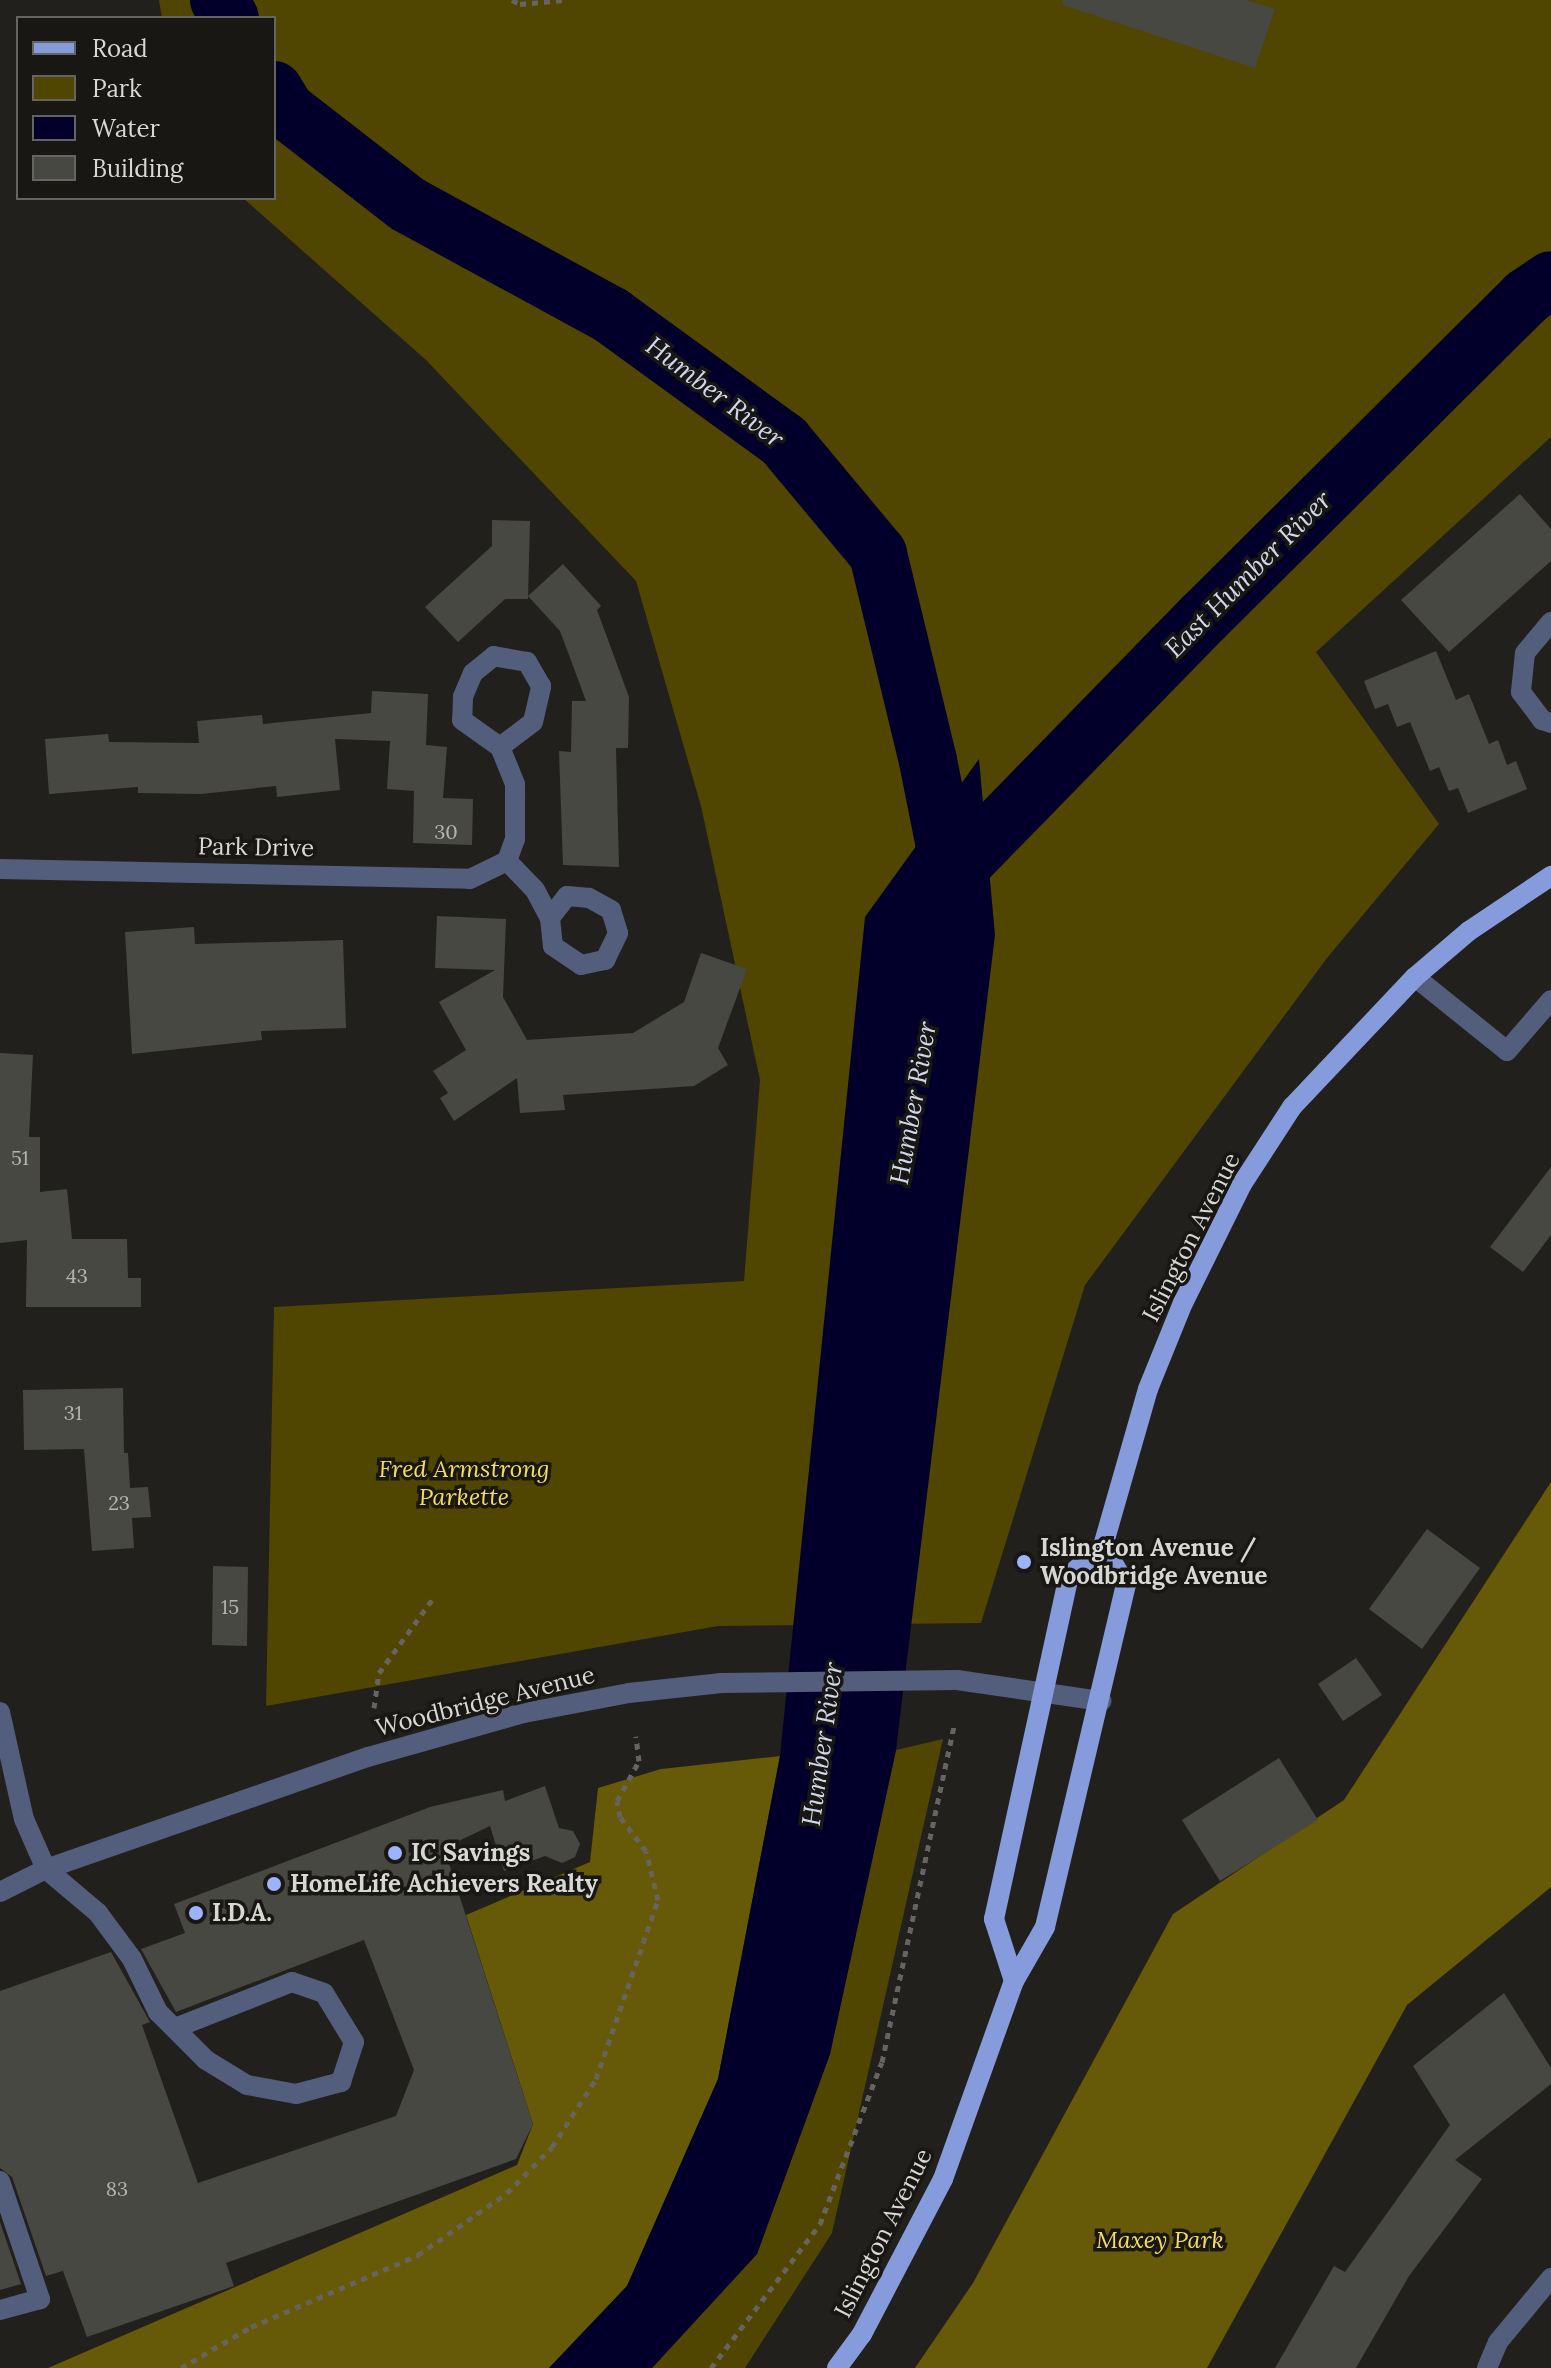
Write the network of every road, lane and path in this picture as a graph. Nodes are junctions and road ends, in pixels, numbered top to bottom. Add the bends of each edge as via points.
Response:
1 (512, 0) edge
2 (563, 0) edge
3 (1551, 622) edge
4 (1551, 723) edge
5 (500, 747) junction
6 (507, 861) junction
7 (0, 869) edge
8 (1551, 876) edge
9 (550, 918) dead end
10 (1415, 977) junction
11 (1551, 1000) edge
12 (1103, 1546) junction
13 (434, 1597) dead end
14 (1043, 1690) junction
15 (1101, 1701) junction
16 (374, 1708) dead end
17 (0, 1712) edge
18 (954, 1726) dead end
19 (636, 1736) dead end
20 (46, 1869) junction
21 (0, 1892) edge
22 (1014, 1981) junction
23 (175, 2028) junction
24 (0, 2181) edge
25 (1551, 2278) edge
26 (0, 2310) edge
27 (181, 2368) edge
28 (711, 2368) edge
29 (837, 2368) edge
30 (1487, 2368) edge

1 - 2 path
3 - 4 street via 1525,653 1521,692 1542,720
5 - 5 street via 533,722 541,686 527,662 494,656 473,673 463,697 462,720
5 - 6 street via 515,784 516,829
6 - 7 street, Park Drive via 470,879
6 - 9 street via 535,890
8 - 10 main road, Islington Avenue via 1469,931
10 - 11 street via 1507,1051
10 - 12 main road, Islington Avenue via 1292,1107 1242,1184 1148,1389
12 - 14 main road via 1069,1576
12 - 15 main road, Islington Avenue via 1126,1585
13 - 16 path via 379,1673
14 - 15 street, Woodbridge Avenue
14 - 20 street, Woodbridge Avenue via 957,1680 721,1683 629,1693 524,1713 368,1757
14 - 22 main road via 994,1919
15 - 22 main road, Islington Avenue via 1045,1927
17 - 20 street via 24,1819
18 - 28 path via 882,2062 820,2224
19 - 27 path via 639,1761 617,1801 620,1817 646,1851 658,1900 596,2079 552,2147 507,2193 418,2255 251,2327
20 - 21 street, Woodbridge Avenue
20 - 23 street via 98,1913 132,1959 158,2012
22 - 29 main road, Islington Avenue via 943,2179 862,2334
23 - 23 street via 206,2060 247,2085 296,2094 341,2082 354,2042 324,1993 292,1982
24 - 26 street via 40,2299
25 - 30 street via 1498,2342

